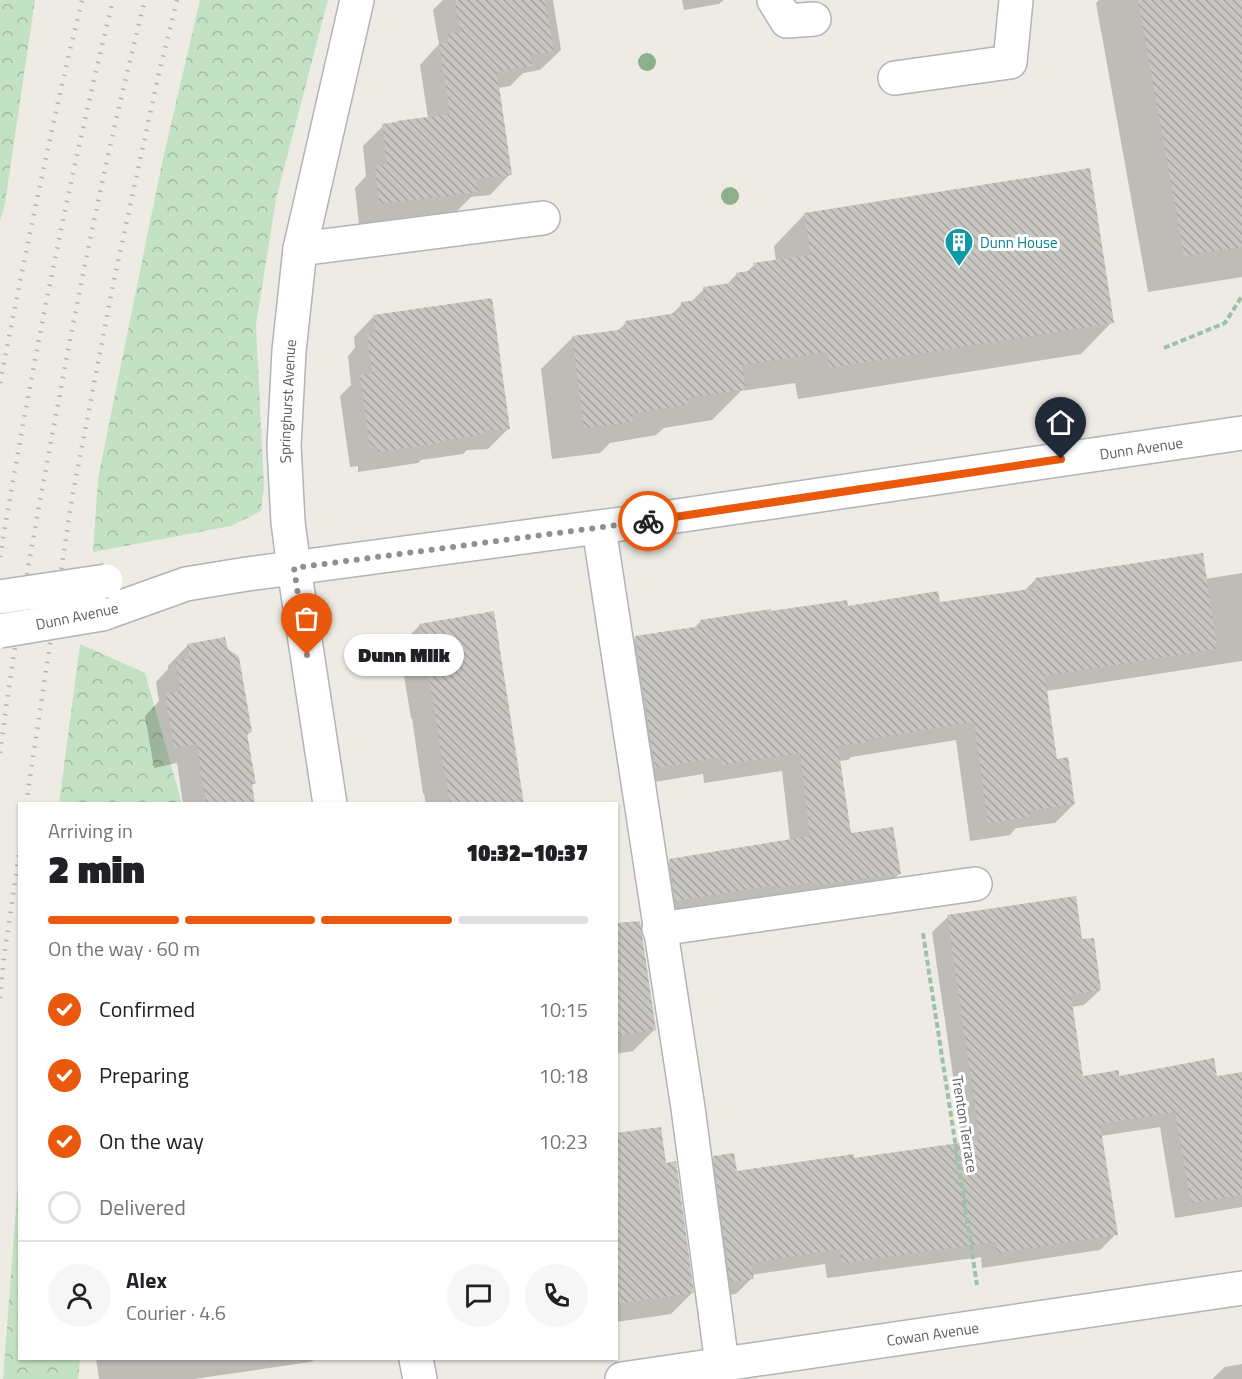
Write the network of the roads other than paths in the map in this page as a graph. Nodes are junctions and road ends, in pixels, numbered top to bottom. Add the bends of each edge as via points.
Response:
1 (357, 0) edge
2 (774, 0) edge
3 (1016, 0) edge
4 (814, 19) dead end
5 (895, 78) dead end
6 (543, 218) dead end
7 (300, 249) junction
8 (1242, 433) edge
9 (599, 528) junction
10 (294, 568) junction
11 (186, 584) junction
12 (0, 597) edge
13 (0, 631) edge
14 (330, 802) edge
15 (975, 884) dead end
16 (659, 929) junction
17 (1242, 1288) edge
18 (417, 1360) edge
19 (722, 1364) junction
20 (420, 1379) edge
21 (622, 1379) edge

1 - 7 street, Springhurst Avenue
2 - 4 street via 787,21
3 - 5 street via 1010,62
6 - 7 street
7 - 10 street, Springhurst Avenue via 284,446
8 - 9 street, Dunn Avenue
9 - 10 street, Dunn Avenue
9 - 16 street
10 - 11 street, Dunn Avenue
10 - 14 street, Springhurst Avenue
11 - 12 street, Dunn Avenue, bridge via 106,581
11 - 13 street, Dunn Avenue, bridge via 102,614
15 - 16 street
16 - 19 street via 688,1108
17 - 19 street, Cowan Avenue
18 - 20 street
19 - 21 street, Cowan Avenue

